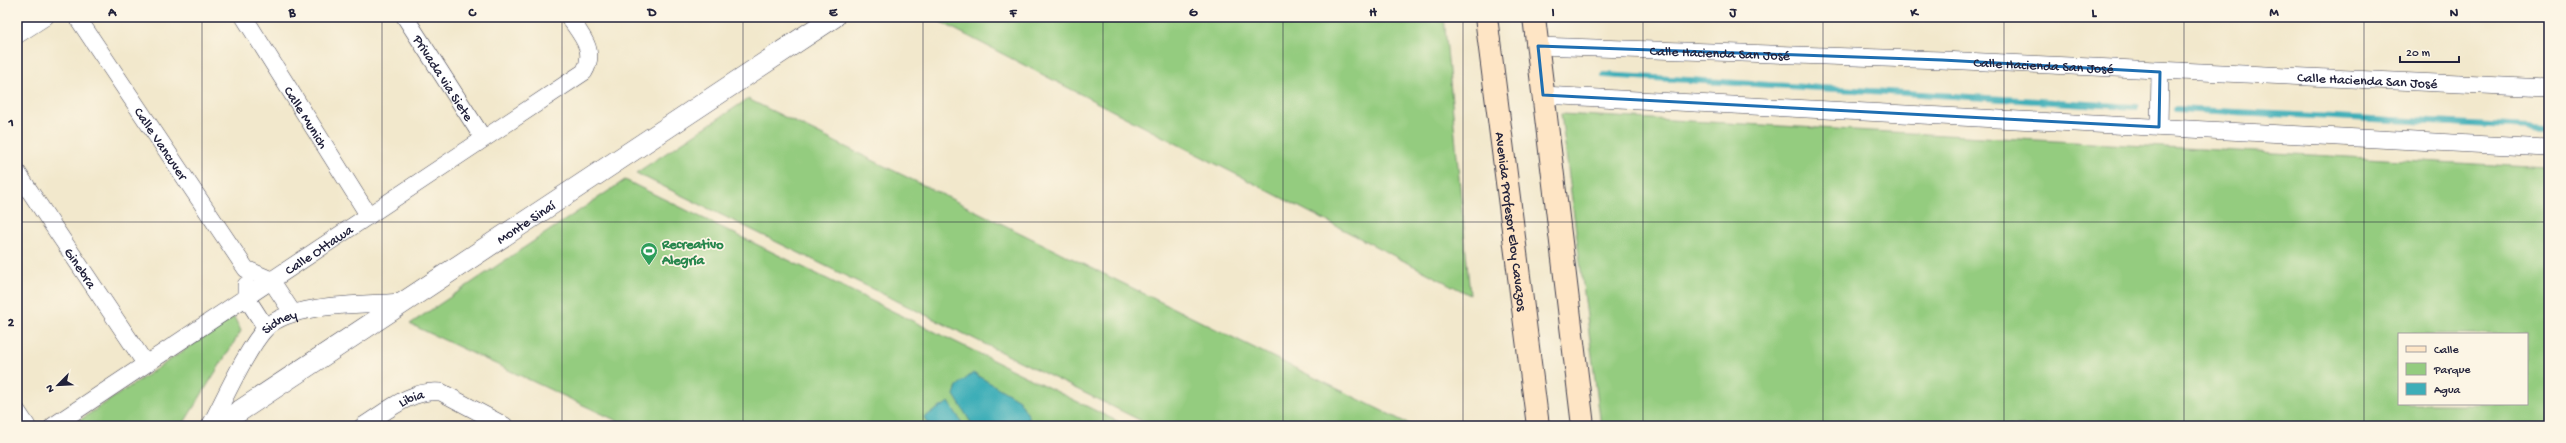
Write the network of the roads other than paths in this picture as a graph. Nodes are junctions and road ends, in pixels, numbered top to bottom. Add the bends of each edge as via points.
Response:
1 (45, 17) edge
2 (76, 17) edge
3 (244, 17) edge
4 (405, 17) edge
5 (569, 17) edge
6 (834, 17) edge
7 (1486, 17) edge
8 (1534, 17) edge
9 (17, 35) edge
10 (1538, 46) junction
11 (2160, 72) junction
12 (2549, 88) edge
13 (1543, 95) junction
14 (2159, 127) junction
15 (483, 138) junction
16 (2549, 148) edge
17 (17, 172) edge
18 (369, 216) junction
19 (246, 269) junction
20 (271, 280) junction
21 (246, 297) junction
22 (404, 302) junction
23 (292, 312) junction
24 (266, 328) junction
25 (145, 363) junction
26 (17, 411) edge
27 (496, 424) edge
28 (27, 426) edge
29 (52, 426) edge
30 (210, 426) edge
31 (217, 426) edge
32 (364, 426) edge
33 (1538, 426) edge
34 (1582, 426) edge

1 - 9 street
2 - 19 street, Calle Vancuver
3 - 18 street, Calle Munich
4 - 15 street, Privada via Siete
5 - 15 street, Calle Ottawa via 590,52 590,62 584,72
6 - 22 street, Monte Sinaí
7 - 33 main road, Avenida Profesor Eloy Cavazos
8 - 10 main road
10 - 11 street, Calle Hacienda San José via 1942,60
10 - 13 main road
11 - 12 street, Calle Hacienda San José
11 - 14 street
13 - 14 street
13 - 34 main road
14 - 16 street
15 - 18 street, Calle Ottawa
17 - 25 street, Ginebra
18 - 20 street, Calle Ottawa
19 - 20 street
19 - 21 street
20 - 21 street, Calle Ottawa
20 - 23 street
21 - 24 street
21 - 25 street, Calle Ottawa
22 - 23 street, Sidney
22 - 31 street, Monte Sinaí
23 - 24 street, Sidney
24 - 30 street, Sidney
25 - 29 street, Calle Ottawa
26 - 28 street
27 - 32 street, Libia via 441,392 424,392

